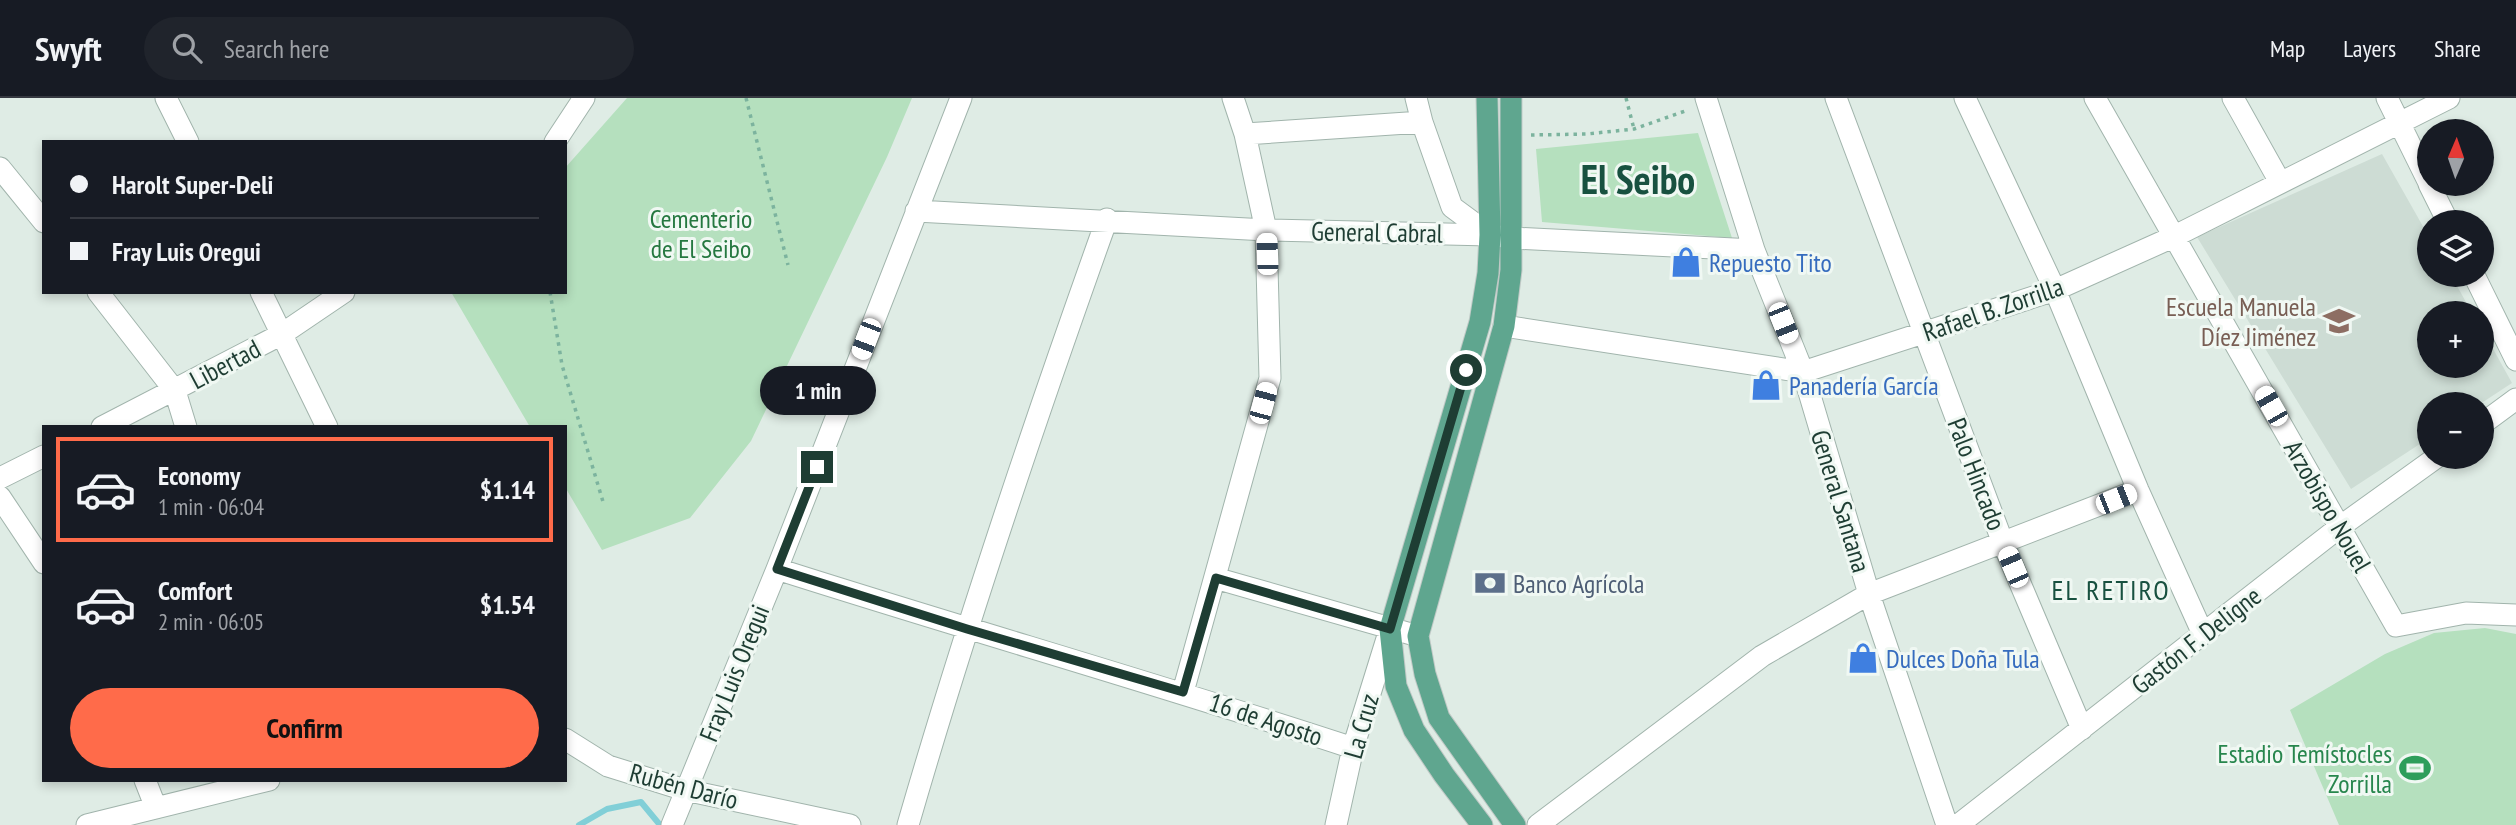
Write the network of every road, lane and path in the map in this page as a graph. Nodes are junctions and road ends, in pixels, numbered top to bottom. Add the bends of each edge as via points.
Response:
1 (166, 98) edge
2 (584, 98) edge
3 (746, 98) edge
4 (961, 98) edge
5 (1233, 98) edge
6 (1416, 98) edge
7 (1487, 98) edge
8 (1511, 98) edge
9 (1626, 98) edge
10 (1836, 98) edge
11 (1965, 98) edge
12 (2095, 98) edge
13 (2233, 98) edge
14 (2387, 98) edge
15 (2449, 98) edge
16 (1713, 100) edge
17 (1422, 122) junction
18 (2399, 122) junction
19 (1634, 129) junction
20 (1245, 134) junction
21 (1512, 135) junction
22 (187, 140) edge
23 (556, 140) edge
24 (2417, 159) edge
25 (0, 168) edge
26 (2280, 182) junction
27 (916, 211) junction
28 (1107, 219) junction
29 (42, 220) edge
30 (1266, 230) junction
31 (1490, 235) junction
32 (2173, 237) junction
33 (1512, 238) junction
34 (1754, 250) junction
35 (789, 265) dead end
36 (2480, 287) edge
37 (2055, 290) junction
38 (101, 294) edge
39 (262, 294) edge
40 (341, 294) edge
41 (550, 294) edge
42 (1504, 326) junction
43 (1924, 333) junction
44 (282, 334) junction
45 (2516, 360) edge
46 (1802, 372) junction
47 (175, 391) junction
48 (2516, 399) edge
49 (2494, 415) edge
50 (106, 425) edge
51 (185, 425) edge
52 (326, 425) edge
53 (42, 457) edge
54 (2421, 469) edge
55 (0, 478) edge
56 (2138, 490) junction
57 (0, 497) edge
58 (604, 505) dead end
59 (2341, 527) junction
60 (2004, 543) junction
61 (42, 560) edge
62 (777, 569) junction
63 (1216, 578) junction
64 (1869, 594) junction
65 (2516, 615) edge
66 (967, 629) junction
67 (1390, 629) junction
68 (2203, 634) junction
69 (1418, 636) junction
70 (1183, 692) junction
71 (2082, 729) junction
72 (567, 740) edge
73 (1353, 748) junction
74 (146, 782) edge
75 (261, 782) edge
76 (685, 790) junction
77 (156, 808) junction
78 (674, 822) edge
79 (86, 825) edge
80 (850, 825) edge
81 (908, 825) edge
82 (1336, 825) edge
83 (1482, 825) edge
84 (1515, 825) edge
85 (1538, 825) edge
86 (1947, 825) edge
87 (1958, 825) edge

1 - 22 street
2 - 23 street
3 - 35 path
4 - 27 street, Fray Luis Oregui
5 - 20 street
6 - 17 street
7 - 31 main road
8 - 21 main road
9 - 19 path
10 - 43 street, Palo Hincado
11 - 37 street
12 - 32 street, Arzobispo Nouel
13 - 26 street
14 - 18 street
15 - 18 street, Rafael B. Zorrilla
16 - 19 path
16 - 34 street, General Santana
17 - 20 street
17 - 31 street via 1452,207
18 - 24 street
18 - 26 street, Rafael B. Zorrilla
19 - 21 path
20 - 30 street
21 - 33 main road
25 - 29 street
26 - 32 street, Rafael B. Zorrilla
27 - 28 street, General Cabral
27 - 62 street, Fray Luis Oregui
28 - 30 street, General Cabral
28 - 66 street via 1035,419
30 - 31 street, General Cabral
30 - 63 street via 1270,378
31 - 33 street, General Cabral
31 - 67 main road via 1480,322
32 - 37 street, Rafael B. Zorrilla
32 - 59 street, Arzobispo Nouel
33 - 34 street, General Cabral
33 - 42 main road
34 - 46 street, General Santana
36 - 45 street
37 - 43 street, Rafael B. Zorrilla
37 - 56 street
38 - 47 street
39 - 44 street
40 - 44 street, Libertad
41 - 58 path via 562,365
42 - 46 street, Rafael B. Zorrilla
42 - 69 main road
43 - 46 street, Rafael B. Zorrilla
43 - 60 street, Palo Hincado
44 - 47 street, Libertad
44 - 52 street
46 - 64 street, General Santana
47 - 50 street, Libertad
47 - 51 street
48 - 49 street
53 - 55 street
54 - 59 street, Gastón F. Deligne
56 - 60 street
56 - 68 street
57 - 61 street
59 - 65 street, Arzobispo Nouel via 2396,626 2466,613
59 - 68 street, Gastón F. Deligne
60 - 64 street
60 - 71 street, Palo Hincado
62 - 66 street, 16 de Agosto
62 - 76 street, Fray Luis Oregui
63 - 67 street
63 - 70 street
64 - 85 street via 1762,656
64 - 86 street, General Santana
66 - 70 street, 16 de Agosto
66 - 81 street
67 - 69 street
67 - 73 street, La Cruz
67 - 83 main road via 1396,686 1414,730
68 - 71 street, Gastón F. Deligne
69 - 84 main road via 1439,718
70 - 73 street, 16 de Agosto
71 - 87 street, Gastón F. Deligne
72 - 76 street, Rubén Darío via 608,766
73 - 82 street, La Cruz
74 - 77 street
75 - 77 street
76 - 78 street, Fray Luis Oregui
76 - 80 street, Rubén Darío
77 - 79 street

